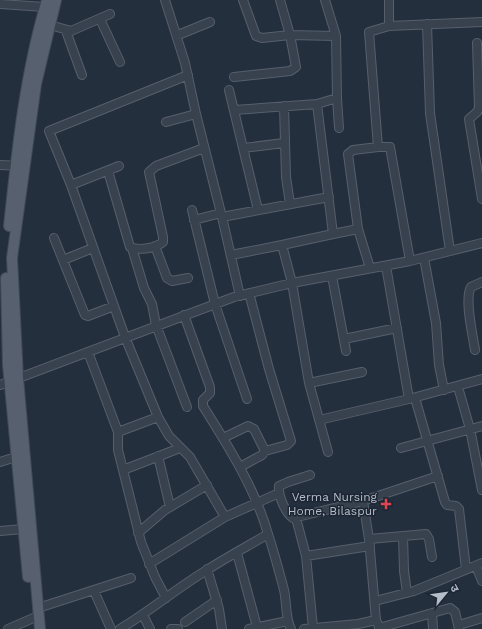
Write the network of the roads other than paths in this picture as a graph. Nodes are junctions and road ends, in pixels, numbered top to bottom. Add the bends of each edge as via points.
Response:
1 (56, 0) edge
2 (165, 0) edge
3 (243, 0) edge
4 (280, 0) edge
5 (326, 0) edge
6 (389, 0) edge
7 (0, 4) edge
8 (46, 4) edge
9 (110, 14) dead end
10 (100, 18) junction
11 (210, 22) dead end
12 (482, 22) edge
13 (427, 24) junction
14 (50, 25) junction
15 (389, 26) junction
16 (66, 30) junction
17 (178, 35) junction
18 (290, 35) junction
19 (336, 36) junction
20 (477, 44) dead end
21 (120, 62) dead end
22 (82, 74) dead end
23 (188, 75) junction
24 (234, 77) dead end
25 (229, 90) dead end
26 (480, 95) edge
27 (337, 98) junction
28 (317, 104) junction
29 (284, 106) junction
30 (234, 110) junction
31 (196, 114) junction
32 (166, 122) dead end
33 (339, 128) dead end
34 (284, 143) junction
35 (378, 147) junction
36 (204, 148) junction
37 (243, 148) junction
38 (0, 165) edge
39 (19, 166) junction
40 (119, 166) dead end
41 (108, 170) junction
42 (71, 184) junction
43 (481, 191) edge
44 (329, 197) junction
45 (482, 200) edge
46 (290, 204) junction
47 (192, 210) dead end
48 (258, 210) junction
49 (222, 215) junction
50 (194, 220) junction
51 (358, 229) junction
52 (334, 234) junction
53 (54, 238) dead end
54 (482, 243) edge
55 (282, 245) junction
56 (156, 246) junction
57 (93, 248) junction
58 (132, 248) junction
59 (450, 251) junction
60 (231, 255) junction
61 (424, 258) junction
62 (63, 260) junction
63 (410, 261) junction
64 (386, 266) junction
65 (370, 268) junction
66 (332, 276) junction
67 (188, 278) dead end
68 (482, 282) edge
69 (292, 283) junction
70 (249, 293) junction
71 (240, 296) junction
72 (215, 304) junction
73 (114, 306) junction
74 (3, 313) edge
75 (184, 315) junction
76 (156, 325) junction
77 (397, 328) junction
78 (125, 337) junction
79 (344, 339) junction
80 (475, 350) dead end
81 (346, 351) dead end
82 (88, 352) junction
83 (362, 372) dead end
84 (482, 379) edge
85 (9, 382) edge
86 (309, 383) junction
87 (458, 386) junction
88 (444, 390) junction
89 (247, 399) dead end
90 (412, 399) junction
91 (187, 407) dead end
92 (158, 417) junction
93 (319, 420) junction
94 (482, 426) edge
95 (470, 429) junction
96 (118, 432) junction
97 (223, 438) junction
98 (427, 440) junction
99 (180, 448) junction
100 (401, 448) dead end
101 (265, 451) junction
102 (328, 452) dead end
103 (158, 456) junction
104 (16, 457) junction
105 (0, 462) edge
106 (240, 467) junction
107 (123, 470) junction
108 (310, 475) dead end
109 (438, 476) junction
110 (207, 485) junction
111 (482, 490) edge
112 (279, 493) junction
113 (363, 501) junction
114 (256, 502) junction
115 (170, 507) junction
116 (225, 517) junction
117 (296, 518) junction
118 (23, 529) junction
119 (0, 531) edge
120 (138, 533) junction
121 (268, 534) junction
122 (402, 536) junction
123 (369, 543) junction
124 (237, 552) junction
125 (306, 556) junction
126 (432, 557) dead end
127 (149, 564) junction
128 (479, 564) edge
129 (207, 569) junction
130 (466, 569) junction
131 (131, 578) dead end
132 (482, 581) edge
133 (94, 590) junction
134 (407, 593) junction
135 (166, 598) junction
136 (217, 600) junction
137 (375, 601) junction
138 (432, 613) junction
139 (36, 614) junction
140 (143, 615) junction
141 (482, 618) edge
142 (288, 620) junction
143 (185, 622) dead end
144 (378, 625) edge
145 (257, 627) junction
146 (459, 627) edge
147 (313, 628) junction
148 (8, 629) edge
149 (33, 629) edge
150 (40, 629) edge
151 (111, 629) edge
152 (120, 629) edge
153 (150, 629) edge
154 (171, 629) edge
155 (178, 629) edge
156 (222, 629) edge
157 (249, 629) edge
158 (292, 629) edge
159 (304, 629) edge
160 (433, 629) edge

1 - 14 main road
2 - 17 street
3 - 18 street via 256,36 262,38
4 - 18 street
5 - 19 street
6 - 15 street
7 - 8 street
8 - 39 main road via 37,34
9 - 10 street
10 - 16 street via 78,28
10 - 21 street
11 - 17 street
12 - 13 street
13 - 15 street
13 - 59 street via 430,113
14 - 16 street
14 - 39 main road
15 - 35 street via 369,32
16 - 22 street
17 - 23 street
18 - 19 street
18 - 24 street via 295,69
19 - 27 street
20 - 26 street
23 - 31 street
23 - 42 street via 49,131
25 - 30 street
26 - 43 street via 478,110 468,119
27 - 28 street
27 - 33 street
28 - 29 street
28 - 44 street
29 - 30 street
29 - 34 street
30 - 37 street
31 - 32 street
31 - 36 street
34 - 37 street
34 - 46 street
35 - 51 street via 353,150 348,154
35 - 63 street via 390,148
36 - 49 street
36 - 56 street via 156,166 149,172 163,237 163,242
37 - 48 street
38 - 39 street
39 - 74 main road via 6,266
39 - 85 main road via 12,258
40 - 41 street
41 - 42 street
41 - 58 street via 127,240
42 - 57 street
43 - 45 street
44 - 46 street
44 - 52 street
46 - 48 street
47 - 50 street
48 - 49 street
49 - 50 street
49 - 60 street
50 - 72 street
51 - 52 street
51 - 65 street
52 - 55 street
53 - 62 street
54 - 59 street
55 - 60 street
55 - 69 street
56 - 58 street
56 - 67 street via 167,278 172,281
57 - 62 street
57 - 73 street
58 - 76 street via 144,288 152,304
59 - 61 street
60 - 71 street
61 - 63 street
61 - 88 street via 436,323 439,365
62 - 73 street via 85,315
63 - 64 street
64 - 65 street
64 - 77 street
65 - 66 street
66 - 69 street
66 - 79 street
68 - 80 street via 471,287 469,293
69 - 70 street
69 - 86 street
70 - 71 street
70 - 101 street via 291,439 291,443 287,445
71 - 72 street
72 - 75 street
72 - 89 street
73 - 78 street
74 - 85 main road
75 - 76 street
75 - 97 street via 210,387 210,393 203,400 203,406
76 - 78 street
76 - 91 street
77 - 79 street
77 - 90 street
78 - 82 street
78 - 92 street
79 - 81 street
82 - 85 street
82 - 96 street
83 - 86 street
84 - 87 street
85 - 104 main road
85 - 139 main road
86 - 93 street
87 - 88 street
87 - 95 street
88 - 90 street
90 - 93 street
90 - 98 street
92 - 96 street
92 - 99 street via 169,436
93 - 102 street
94 - 95 street
95 - 98 street
95 - 111 street
96 - 107 street via 118,450
97 - 101 street via 251,426
97 - 106 street
98 - 100 street
98 - 109 street
99 - 103 street
99 - 110 street via 190,457
101 - 106 street
103 - 107 street
103 - 115 street
104 - 105 street
104 - 118 main road
106 - 114 street
107 - 120 street
108 - 112 street via 281,484 278,488
109 - 113 street
109 - 130 street via 446,503 459,508
110 - 115 street
110 - 116 street
112 - 114 street
112 - 117 street via 290,517
113 - 117 street
113 - 123 street
114 - 116 street
114 - 121 street
115 - 120 street
116 - 127 street
117 - 125 street
118 - 119 street
118 - 139 main road
120 - 127 street
121 - 124 street
121 - 142 street via 284,591
122 - 123 street
122 - 126 street via 426,534
122 - 134 street
123 - 125 street
123 - 137 street
124 - 129 street
124 - 145 street
125 - 147 street
127 - 135 street
128 - 130 street
128 - 132 street
129 - 135 street
129 - 136 street
130 - 134 street
131 - 133 street
133 - 139 street
133 - 151 street
134 - 137 street
135 - 140 street
136 - 143 street
136 - 156 street
137 - 144 street
138 - 144 street
138 - 146 street via 452,608
138 - 160 street
139 - 148 street
139 - 149 main road
139 - 150 main road
140 - 152 street
140 - 153 street
141 - 146 street
142 - 145 street
142 - 158 street
144 - 147 street
145 - 157 street
147 - 159 street
154 - 155 street

